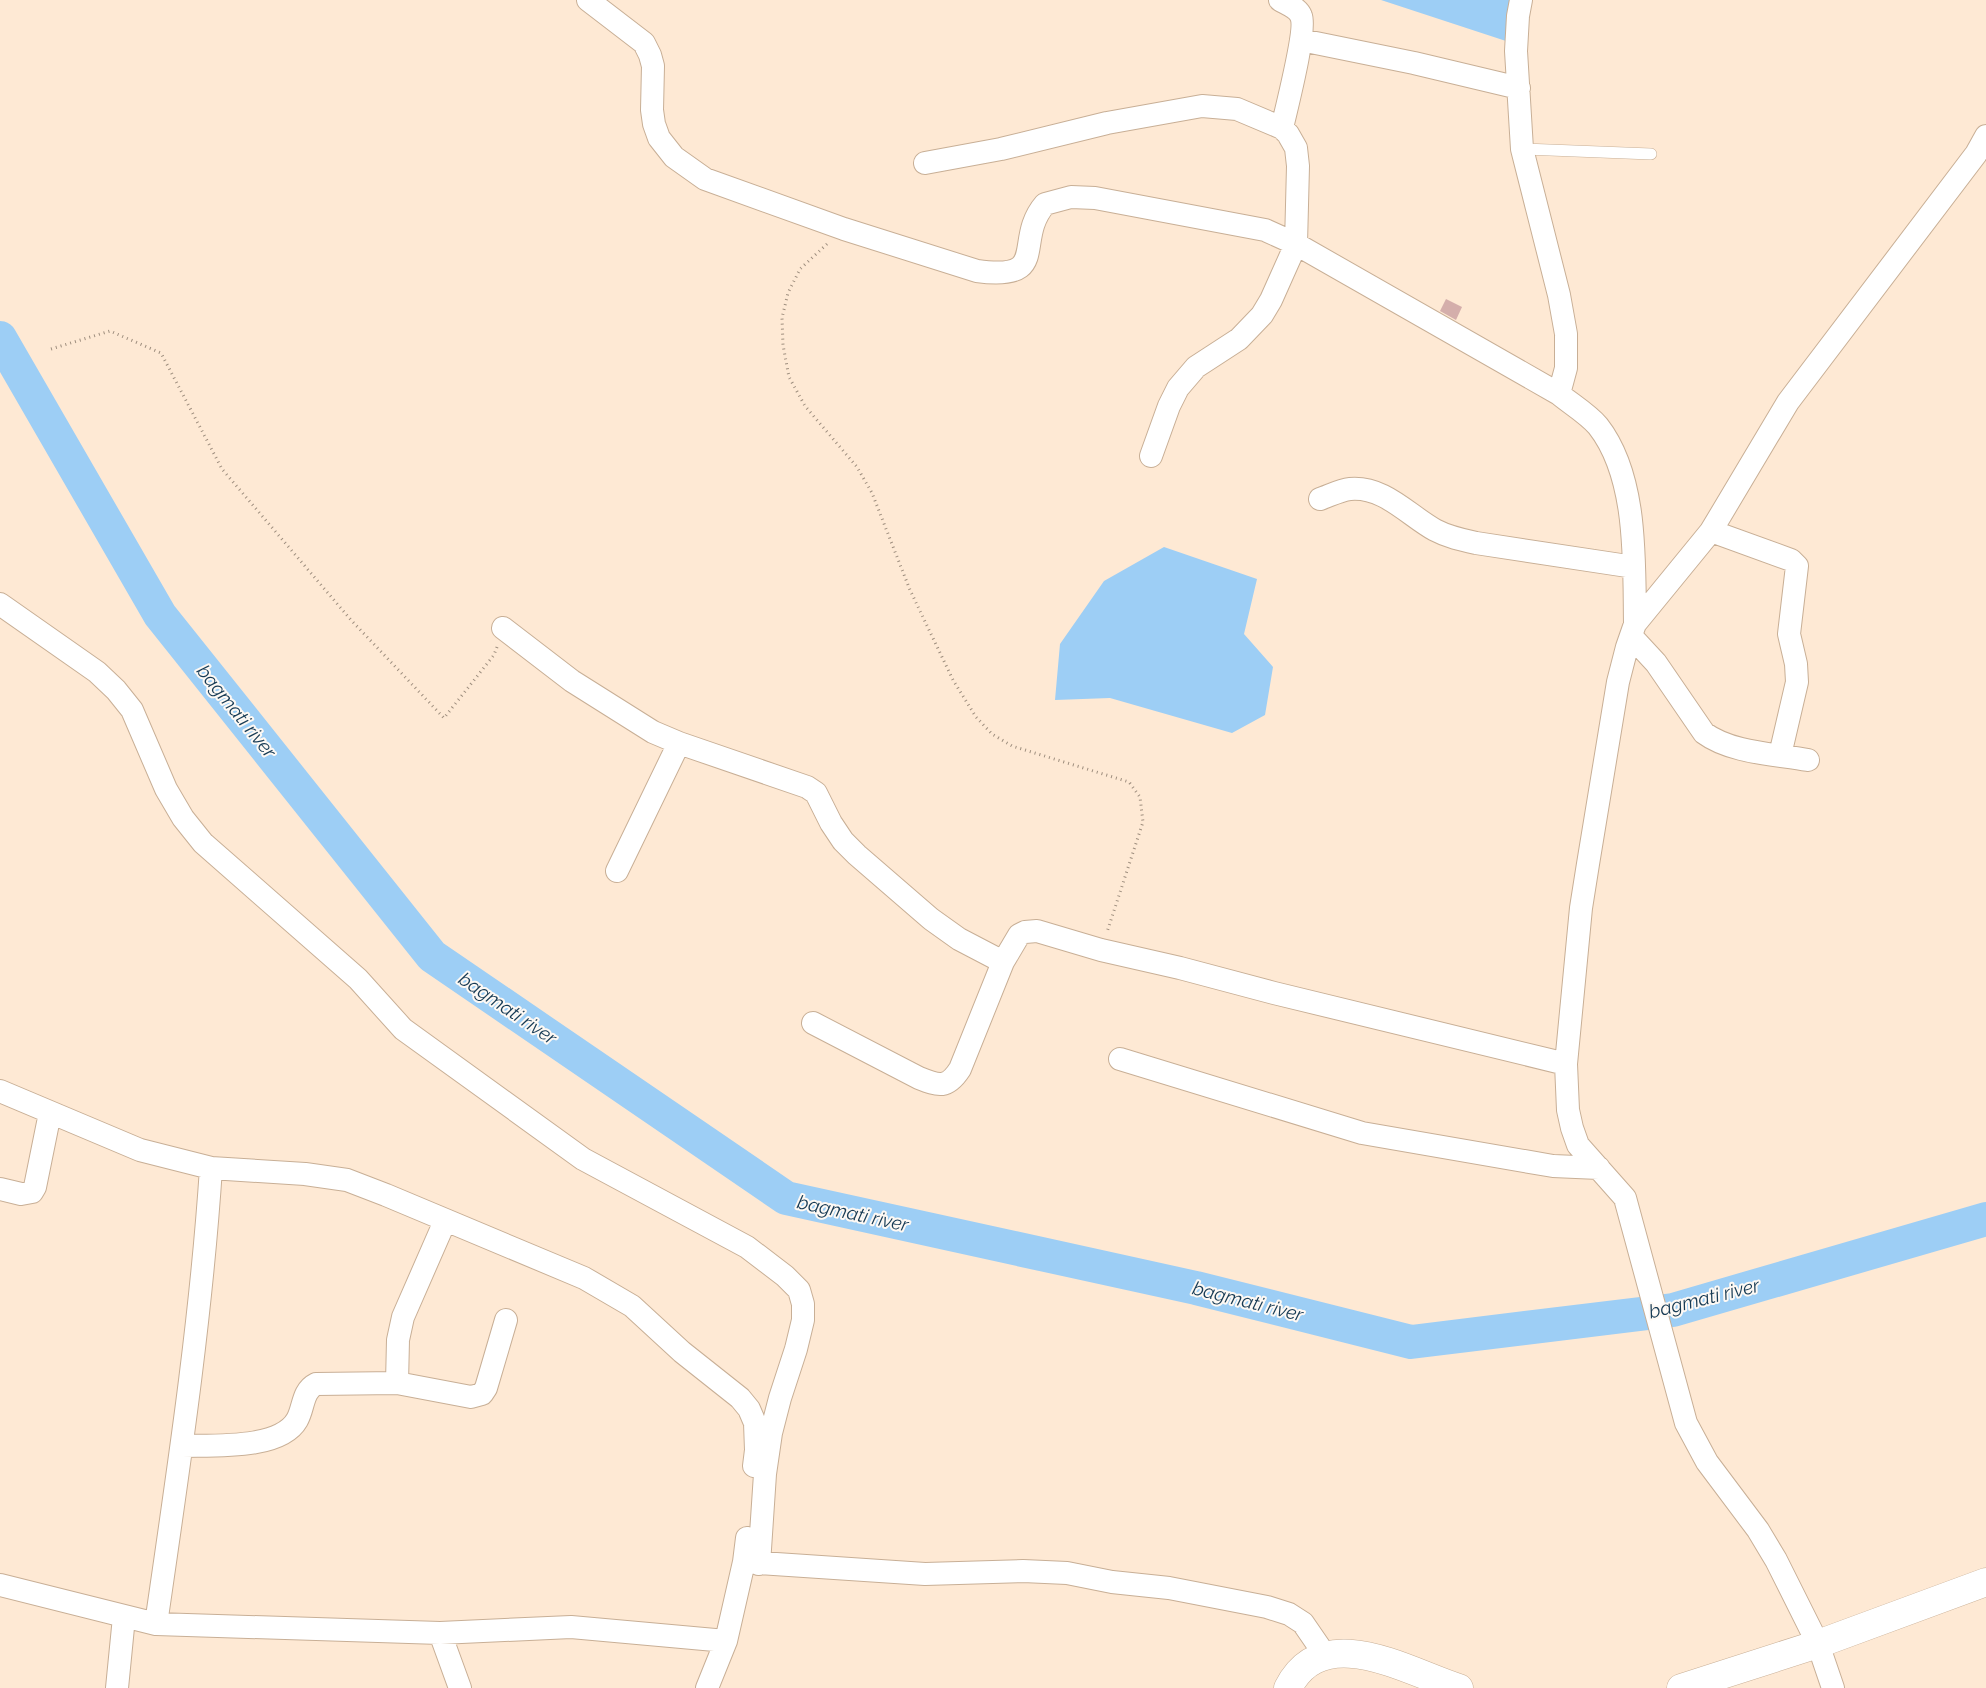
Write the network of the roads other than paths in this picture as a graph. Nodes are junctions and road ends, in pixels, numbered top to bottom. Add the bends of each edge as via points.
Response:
1 (588, 0) edge
2 (1280, 0) edge
3 (1522, 0) edge
4 (1300, 40) junction
5 (1519, 88) junction
6 (1282, 128) junction
7 (1986, 136) edge
8 (1522, 150) junction
9 (1651, 154) dead end
10 (925, 163) dead end
11 (1296, 244) junction
12 (1559, 394) junction
13 (1151, 456) dead end
14 (1320, 499) dead end
15 (1711, 531) junction
16 (1634, 567) junction
17 (0, 604) edge
18 (503, 628) road end
19 (1633, 630) junction
20 (679, 743) junction
21 (1780, 755) junction
22 (1808, 760) dead end
23 (617, 871) dead end
24 (1003, 962) junction
25 (813, 1023) dead end
26 (1120, 1059) dead end
27 (1566, 1064) junction
28 (0, 1091) edge
29 (50, 1113) junction
30 (211, 1168) junction
31 (1599, 1168) junction
32 (0, 1189) edge
33 (445, 1221) junction
34 (506, 1320) dead end
35 (397, 1383) junction
36 (182, 1446) junction
37 (752, 1563) junction
38 (1986, 1582) edge
39 (0, 1585) edge
40 (124, 1616) junction
41 (156, 1624) junction
42 (440, 1633) junction
43 (726, 1641) junction
44 (1818, 1644) junction
45 (1325, 1655) junction
46 (117, 1688) edge
47 (460, 1688) edge
48 (706, 1688) edge
49 (1288, 1688) edge
50 (1460, 1688) edge
51 (1681, 1688) edge
52 (1832, 1688) edge

1 - 11 street via 644,43 653,66 654,124 659,138 674,156 705,179 844,228 977,271 999,274 1018,270 1023,264 1034,220 1044,204 1071,197 1095,198 1265,230
2 - 4 street via 1301,15
3 - 5 street via 1516,50
4 - 5 street
4 - 6 street
5 - 8 street
6 - 10 street via 1237,109 1202,106
6 - 11 street via 1296,148
7 - 15 street via 1976,154 1788,402
8 - 9 lane
8 - 12 street via 1566,334 1566,368
11 - 12 street
11 - 13 street via 1262,315 1239,339 1196,367 1178,388
12 - 16 street via 1597,426 1618,460 1628,503
14 - 16 street via 1348,489 1374,492 1455,538
15 - 19 street
15 - 21 street via 1791,560 1797,566 1789,634 1797,682
16 - 19 street
17 - 37 street via 97,672 116,690 132,710 166,789 203,843 358,979 403,1028 583,1159 747,1247 786,1276 798,1290 803,1304 803,1320 771,1433
18 - 20 street via 572,681 653,732
19 - 21 street via 1704,733 1729,746
19 - 27 street via 1618,682 1581,908
20 - 23 street
20 - 24 street via 807,787 816,793 831,823 857,855 931,919 959,939
21 - 22 street
24 - 25 street via 960,1069 952,1080 944,1084 919,1078
24 - 27 street via 1019,935 1037,931 1101,950
26 - 31 street via 1362,1133 1553,1166
27 - 31 street via 1572,1128 1578,1145
28 - 29 street
29 - 30 street via 140,1150
29 - 32 street via 32,1192 21,1194
30 - 33 street via 347,1180
30 - 36 street via 206,1242
31 - 44 street via 1625,1198 1686,1423 1707,1462 1758,1530 1776,1560
33 - 35 street via 403,1317 398,1340
33 - 37 street via 584,1278 632,1306 682,1352 740,1398 754,1423 756,1450
34 - 35 street via 486,1388 477,1397
35 - 36 street via 316,1384 305,1394 291,1429 281,1435 248,1443
36 - 41 street
37 - 43 street
37 - 45 street via 924,1574 1050,1572 1169,1588 1289,1614 1303,1623
38 - 44 street
39 - 40 street
40 - 41 street
40 - 46 street
41 - 42 street
42 - 43 street via 571,1627
42 - 47 street
43 - 48 street
44 - 51 street
44 - 52 street
45 - 49 street via 1308,1663
45 - 50 street via 1348,1653 1377,1657

